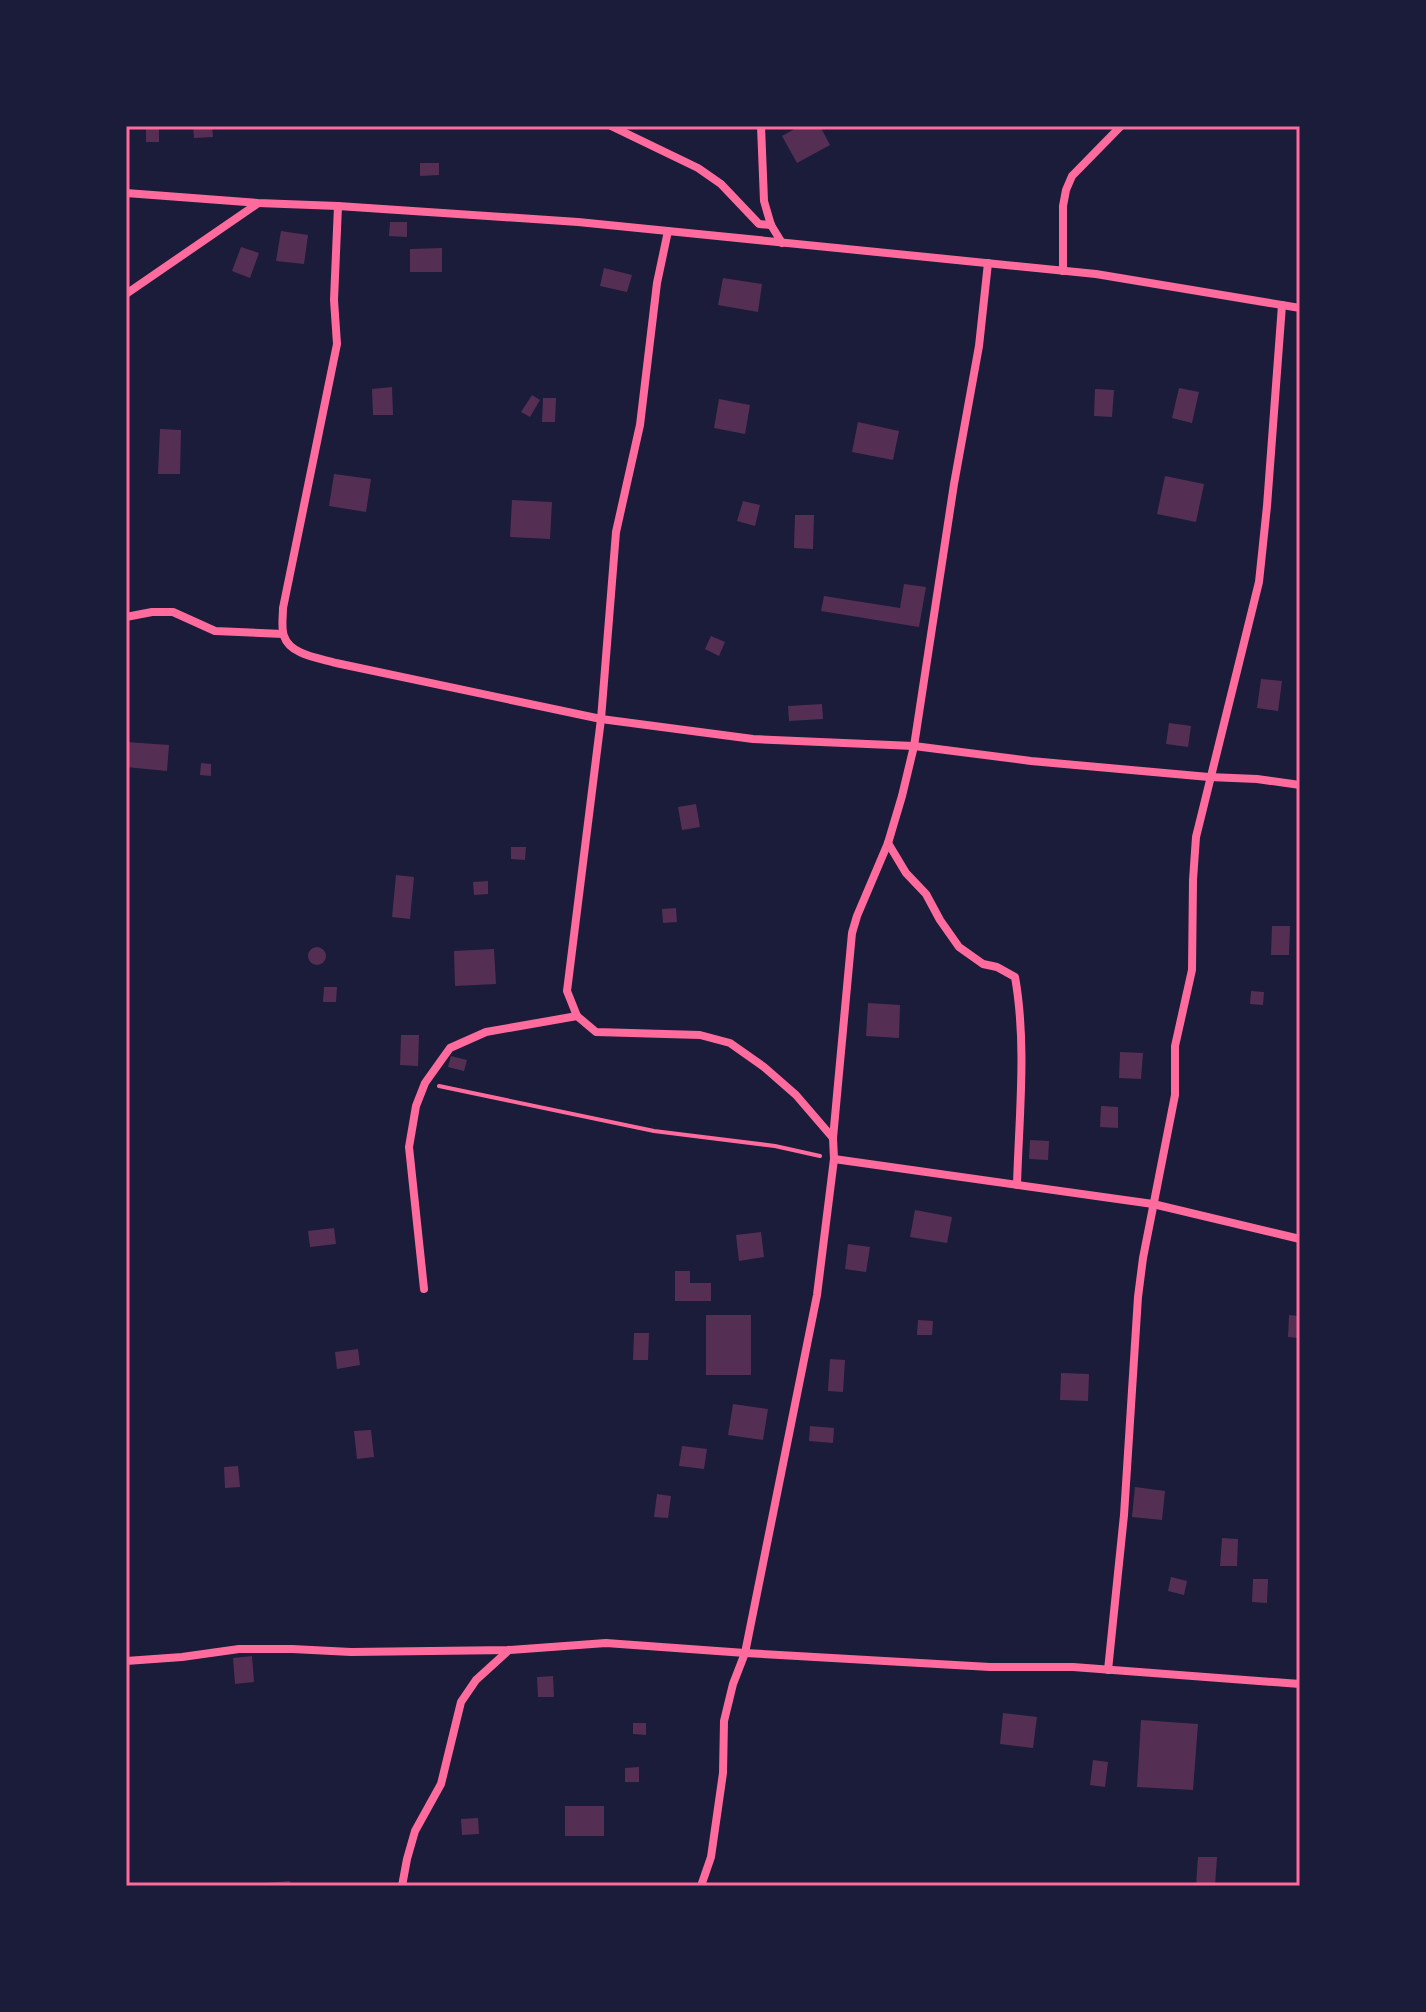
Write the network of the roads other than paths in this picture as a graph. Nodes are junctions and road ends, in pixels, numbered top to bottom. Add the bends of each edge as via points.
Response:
1 (611, 126) edge
2 (761, 126) edge
3 (1121, 126) edge
4 (126, 193) edge
5 (258, 203) junction
6 (338, 206) junction
7 (771, 225) junction
8 (668, 231) junction
9 (782, 243) junction
10 (988, 263) junction
11 (1063, 271) junction
12 (126, 294) edge
13 (1282, 305) junction
14 (1300, 308) edge
15 (126, 617) edge
16 (283, 634) junction
17 (601, 719) junction
18 (914, 746) junction
19 (1209, 777) junction
20 (1300, 785) edge
21 (888, 843) junction
22 (577, 1016) junction
23 (833, 1138) junction
24 (834, 1159) junction
25 (1017, 1185) junction
26 (1153, 1204) junction
27 (1300, 1239) edge
28 (424, 1289) dead end
29 (510, 1650) junction
30 (745, 1653) junction
31 (126, 1661) edge
32 (1108, 1670) junction
33 (1300, 1684) edge
34 (402, 1886) edge
35 (701, 1886) edge

1 - 7 street via 698,168 759,224
2 - 7 street via 764,201
3 - 11 street via 1072,176 1066,190
4 - 5 street
5 - 6 street
5 - 12 street
6 - 8 street
6 - 16 street via 337,344 283,608
7 - 9 street
8 - 9 street
8 - 17 street via 640,425 616,532
9 - 10 street
10 - 11 street
10 - 18 street
11 - 13 street
13 - 14 street
13 - 19 street via 1259,582
15 - 16 street via 173,612 215,631
16 - 17 street via 289,646 336,663
17 - 18 street via 753,739
17 - 22 street via 567,991
18 - 19 street
18 - 21 street
19 - 20 street
19 - 26 street via 1196,837 1192,970 1175,1046 1175,1095
21 - 23 street via 852,933
21 - 25 street via 959,947 1015,977 1021,1062
22 - 23 street via 596,1032 700,1035 730,1043 796,1095
22 - 28 street via 486,1032 462,1042 450,1048 425,1083 409,1147
23 - 24 street
24 - 25 street
24 - 30 street via 817,1295
25 - 26 street
26 - 27 street
26 - 32 street via 1138,1297
29 - 30 street via 606,1643
29 - 31 street via 239,1649
29 - 34 street via 476,1680 461,1702 441,1784 415,1831
30 - 32 street
30 - 35 street via 724,1721 723,1773 711,1857
32 - 33 street

